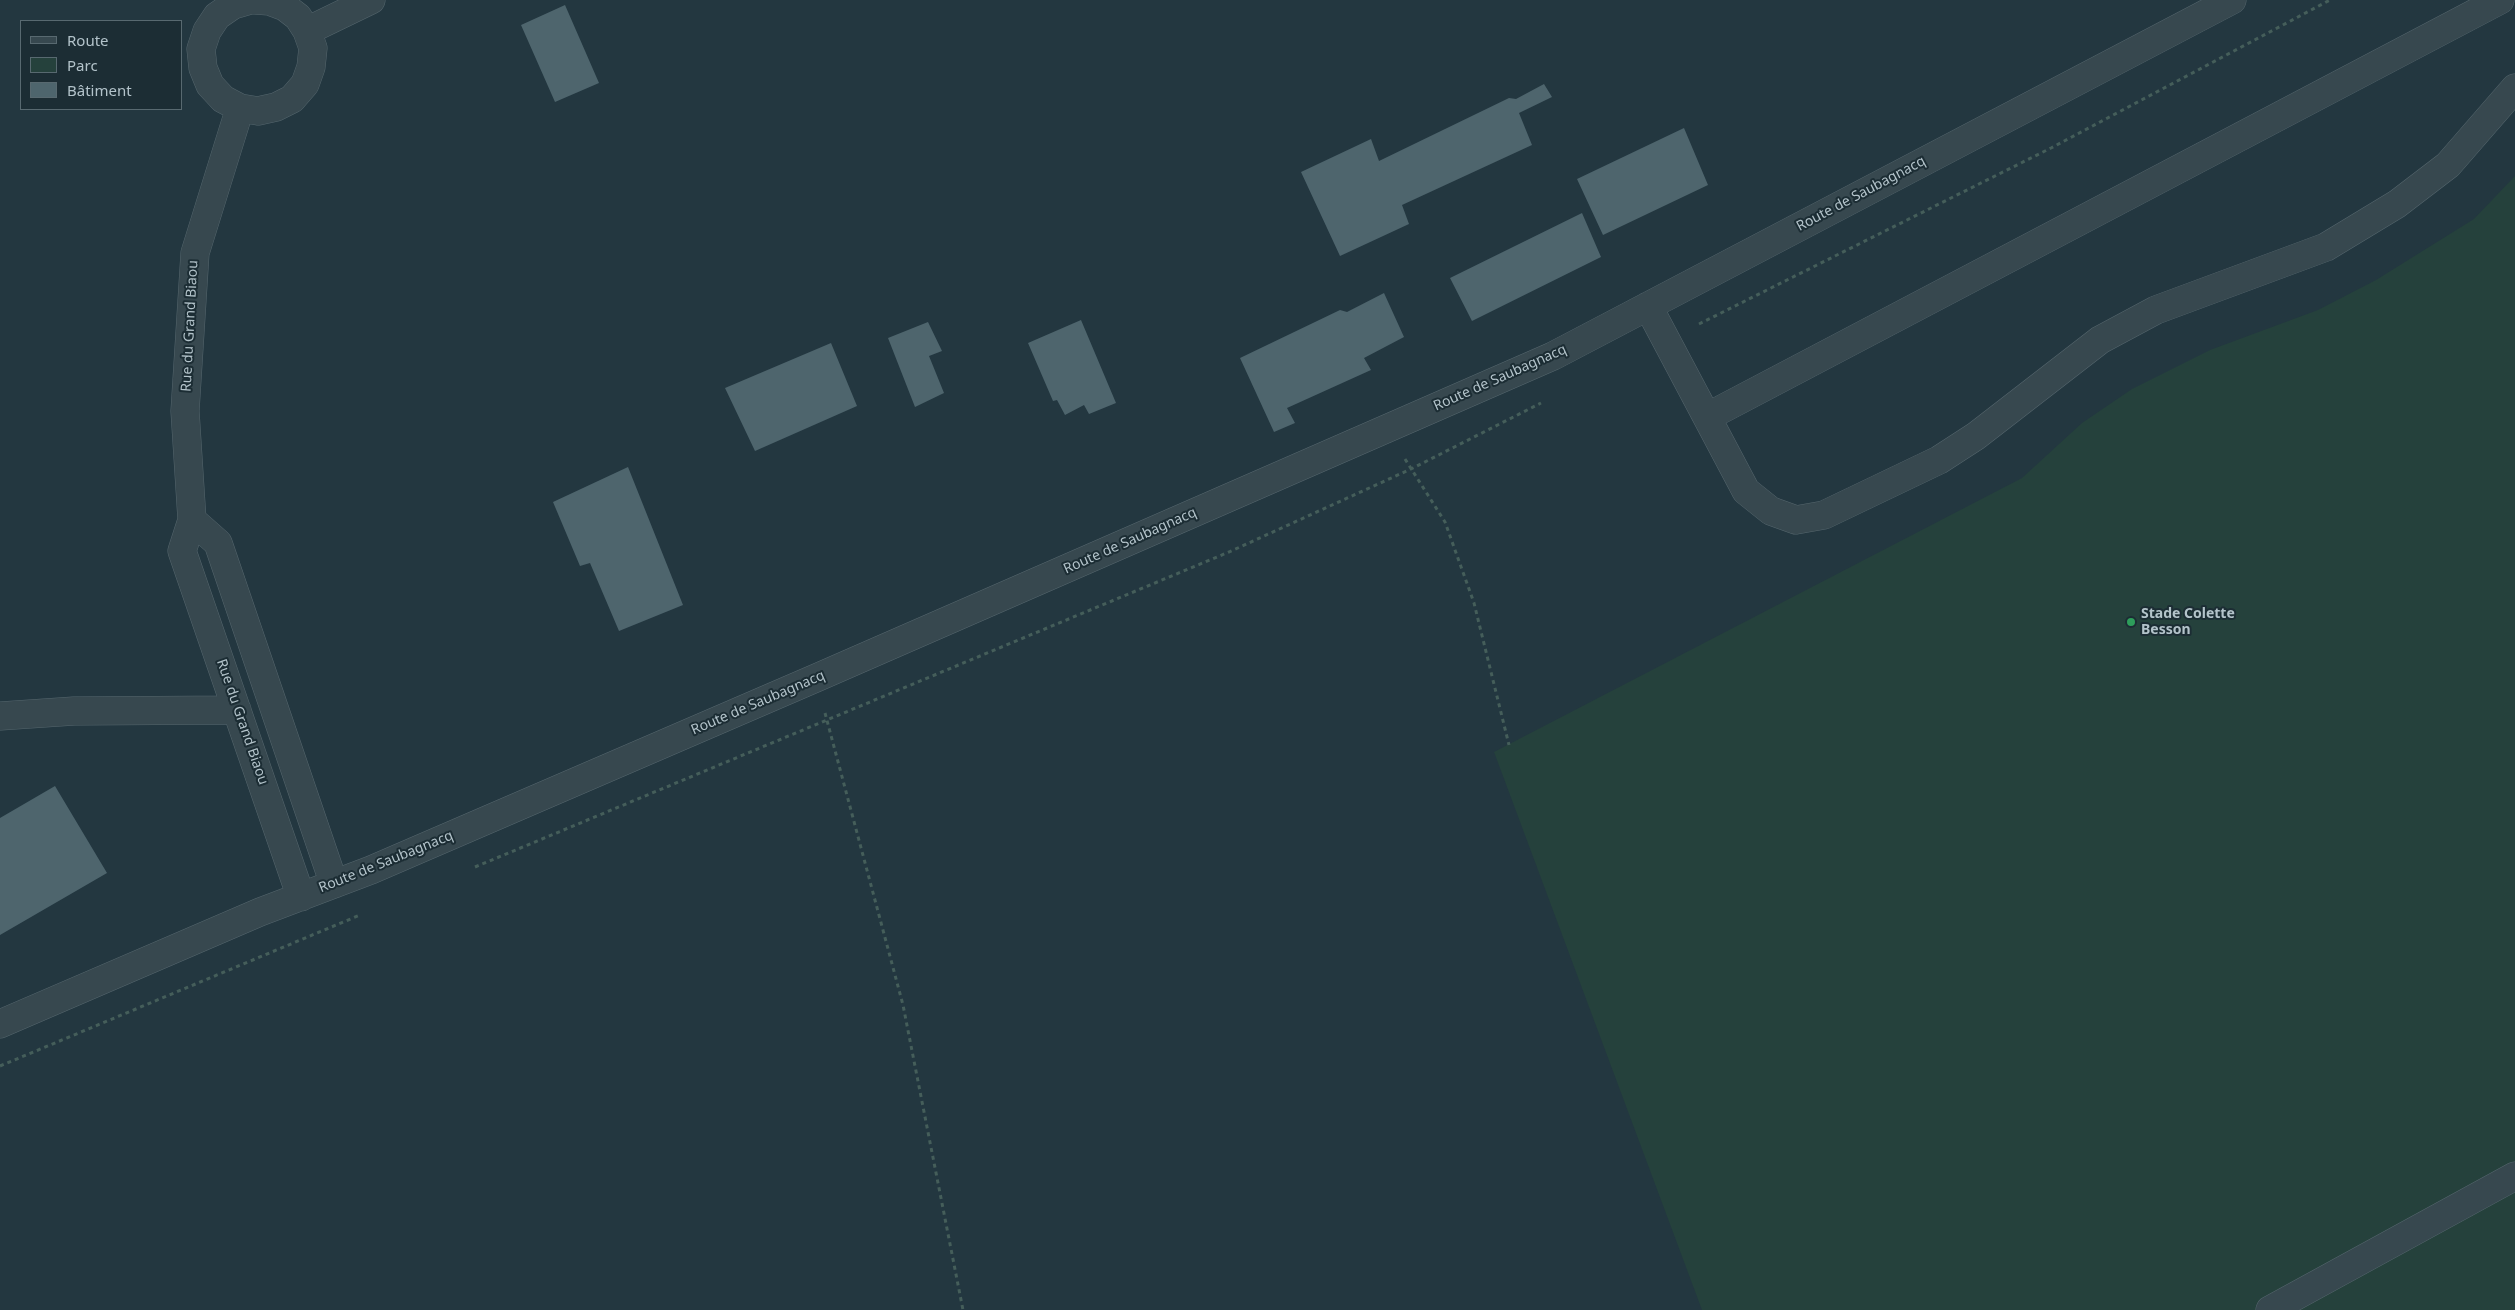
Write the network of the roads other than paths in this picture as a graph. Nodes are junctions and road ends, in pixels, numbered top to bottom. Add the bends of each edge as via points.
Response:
1 (261, 0) edge
2 (371, 0) edge
3 (2232, 0) edge
4 (2500, 0) edge
5 (307, 31) junction
6 (2515, 88) edge
7 (240, 108) junction
8 (1648, 306) junction
9 (1707, 417) junction
10 (192, 520) junction
11 (237, 710) junction
12 (0, 716) edge
13 (334, 884) junction
14 (301, 896) junction
15 (0, 1024) edge
16 (2515, 1176) edge
17 (2270, 1310) edge

1 - 5 street via 285,7 298,17
1 - 7 street via 233,5 218,16 207,31 201,49 203,68 210,86 223,99
2 - 5 street
3 - 8 street, Route de Saubagnacq
4 - 9 street
5 - 7 street via 313,48 311,67 305,84 292,99 276,107
6 - 9 street via 2448,165 2397,204 2326,247 2156,310 2100,340 1940,460 1824,515 1796,520 1771,511 1746,490
7 - 10 street, Rue du Grand Biaou via 195,252 185,411
8 - 9 street
8 - 13 street, Route de Saubagnacq via 1553,356 816,678
10 - 11 street, Rue du Grand Biaou via 182,551
10 - 13 street via 218,543
11 - 12 street via 74,711
11 - 14 street, Rue du Grand Biaou
13 - 14 street, Route de Saubagnacq
14 - 15 street, Route de Saubagnacq
16 - 17 street

